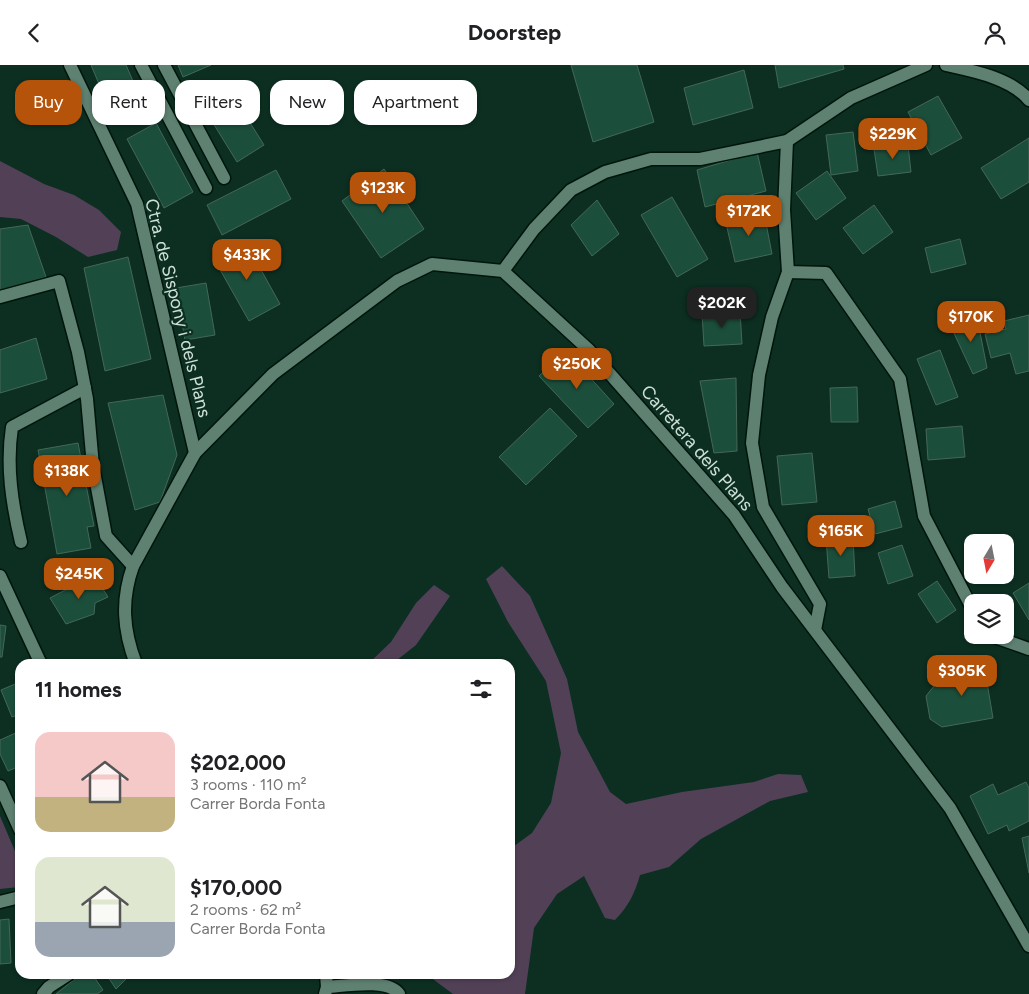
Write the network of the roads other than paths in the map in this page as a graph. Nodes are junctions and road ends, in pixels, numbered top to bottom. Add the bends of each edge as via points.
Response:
1 (70, 65) edge
2 (141, 65) edge
3 (164, 65) edge
4 (926, 65) edge
5 (946, 65) edge
6 (1027, 93) edge
7 (787, 141) junction
8 (224, 178) dead end
9 (206, 188) dead end
10 (503, 271) junction
11 (788, 273) junction
12 (0, 297) edge
13 (85, 388) junction
14 (195, 453) junction
15 (21, 541) dead end
16 (133, 566) junction
17 (0, 576) edge
18 (965, 594) edge
19 (815, 630) junction
20 (1014, 644) edge
21 (1029, 649) edge
22 (39, 659) edge
23 (134, 659) edge
24 (0, 786) edge
25 (15, 819) edge
26 (15, 898) edge
27 (0, 902) edge
28 (1029, 945) edge
29 (61, 979) edge
30 (326, 991) edge
31 (43, 994) edge
32 (399, 994) edge

1 - 14 street, Ctra. de Sispony i dels Plans via 137,204
2 - 9 street
3 - 8 street
4 - 7 street via 851,98
5 - 6 street via 966,69
7 - 10 street via 700,159 651,159 606,172 571,191 534,229
7 - 11 street via 784,211
10 - 14 street via 432,264 396,281 273,375
10 - 19 street, Carretera dels Plans via 589,350 734,515
11 - 18 street via 826,273 900,379 924,516
11 - 19 street via 772,317 759,375 752,443 763,507 820,604
12 - 13 street via 59,281
13 - 15 street via 12,427 13,506
13 - 16 street via 93,466 106,536
14 - 16 street
16 - 23 street via 124,606 125,628
17 - 22 street
19 - 28 street, Carretera dels Plans via 950,808
20 - 21 street
24 - 25 street
26 - 27 street
29 - 31 street
30 - 32 street via 383,984

